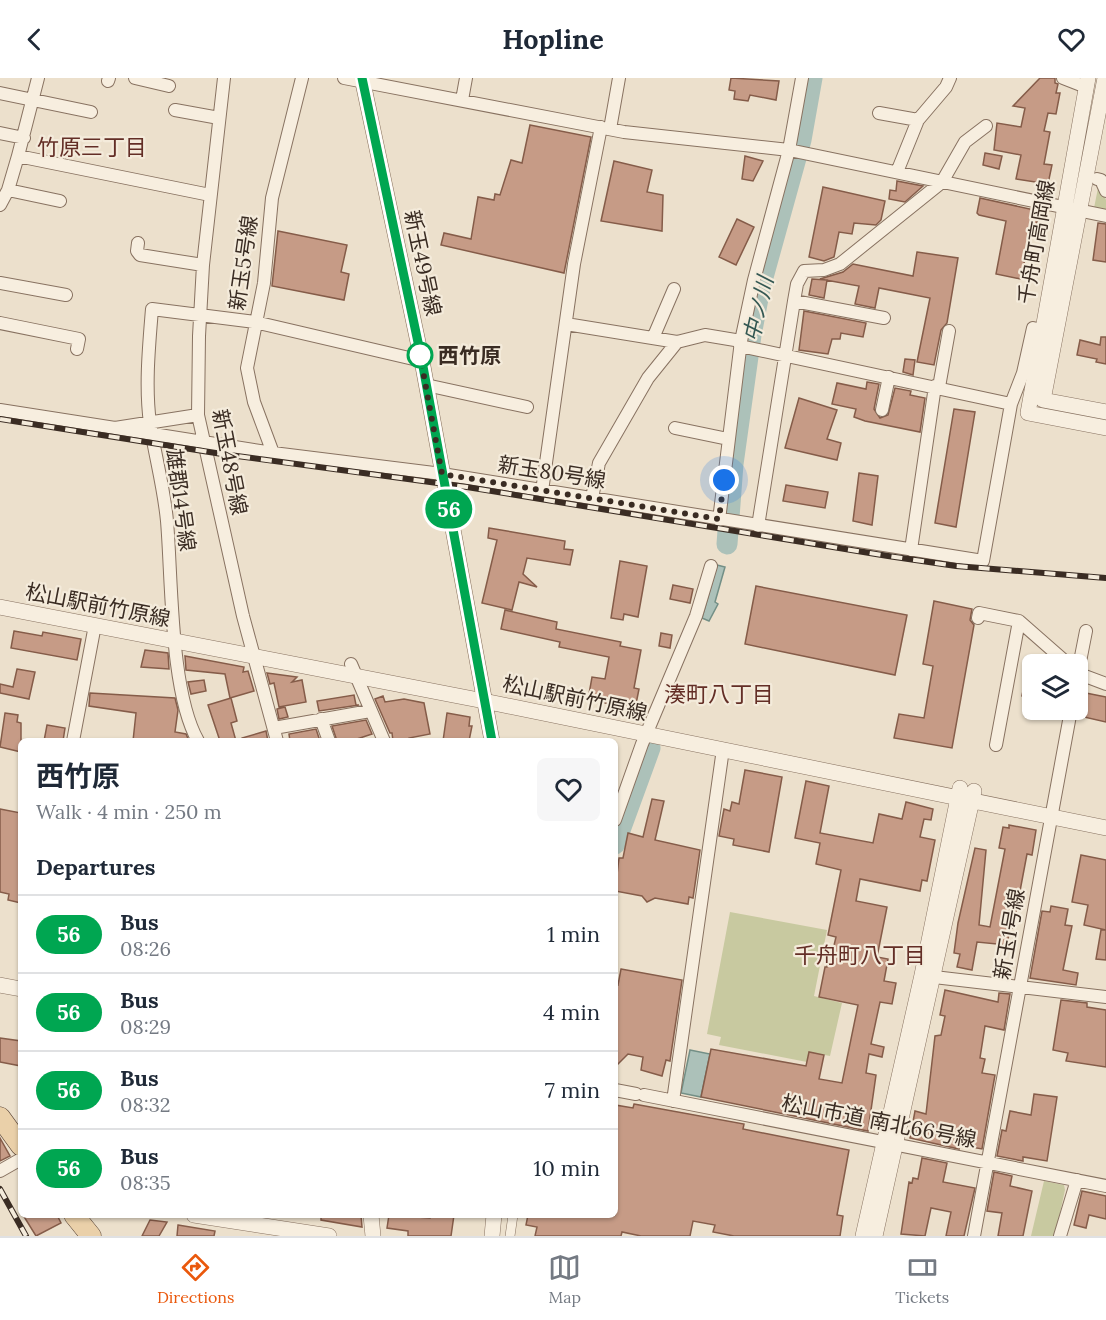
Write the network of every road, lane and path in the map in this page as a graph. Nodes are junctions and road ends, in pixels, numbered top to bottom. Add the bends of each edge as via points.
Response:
1 (38, 78) edge
2 (135, 78) edge
3 (224, 78) edge
4 (302, 78) edge
5 (344, 78) edge
6 (466, 78) edge
7 (619, 78) edge
8 (802, 78) edge
9 (950, 78) edge
10 (1063, 78) edge
11 (362, 80) edge
12 (1087, 83) edge
13 (1103, 84) edge
14 (169, 86) dead end
15 (0, 93) edge
16 (33, 100) junction
17 (462, 100) junction
18 (175, 110) dead end
19 (91, 112) dead end
20 (879, 113) dead end
21 (219, 118) junction
22 (918, 120) junction
23 (986, 126) dead end
24 (605, 128) junction
25 (0, 133) edge
26 (24, 138) junction
27 (796, 151) junction
28 (18, 156) junction
29 (897, 172) junction
30 (1096, 179) dead end
31 (942, 182) junction
32 (8, 190) junction
33 (1106, 191) edge
34 (210, 195) junction
35 (60, 201) dead end
36 (0, 205) edge
37 (1070, 209) junction
38 (1106, 216) edge
39 (138, 243) dead end
40 (203, 264) junction
41 (0, 283) edge
42 (674, 289) dead end
43 (66, 295) dead end
44 (794, 301) junction
45 (200, 314) junction
46 (884, 318) dead end
47 (255, 322) junction
48 (0, 323) edge
49 (566, 324) junction
50 (1042, 330) junction
51 (950, 331) dead end
52 (653, 338) junction
53 (676, 342) junction
54 (745, 346) junction
55 (77, 349) dead end
56 (786, 355) junction
57 (422, 361) junction
58 (889, 376) junction
59 (426, 385) junction
60 (937, 387) junction
61 (1011, 404) junction
62 (527, 407) dead end
63 (0, 410) edge
64 (882, 410) dead end
65 (1106, 412) edge
66 (198, 415) junction
67 (151, 427) junction
68 (675, 428) dead end
69 (1106, 428) edge
70 (728, 439) junction
71 (204, 442) junction
72 (273, 453) junction
73 (442, 474) junction
74 (542, 490) junction
75 (592, 498) junction
76 (726, 521) junction
77 (758, 526) junction
78 (911, 550) junction
79 (711, 566) dead end
80 (0, 597) edge
81 (0, 607) edge
82 (979, 616) dead end
83 (95, 621) junction
84 (1017, 621) junction
85 (1086, 631) dead end
86 (176, 637) junction
87 (254, 650) junction
88 (1056, 654) edge
89 (1081, 654) edge
90 (353, 670) junction
91 (1088, 678) edge
92 (1106, 684) edge
93 (484, 696) junction
94 (370, 711) junction
95 (321, 719) junction
96 (1069, 720) edge
97 (648, 730) junction
98 (276, 735) edge
99 (74, 738) edge
100 (196, 738) edge
101 (328, 738) edge
102 (383, 738) edge
103 (491, 738) edge
104 (724, 744) junction
105 (996, 745) dead end
106 (966, 794) junction
107 (618, 812) edge
108 (1052, 812) junction
109 (1106, 819) edge
110 (1106, 828) edge
111 (928, 976) junction
112 (0, 985) edge
113 (18, 988) edge
114 (1019, 988) junction
115 (1106, 997) edge
116 (618, 1091) edge
117 (673, 1101) junction
118 (0, 1117) edge
119 (18, 1142) edge
120 (889, 1145) junction
121 (18, 1161) edge
122 (988, 1164) junction
123 (0, 1171) edge
124 (1077, 1180) junction
125 (1106, 1186) edge
126 (76, 1218) edge
127 (209, 1218) edge
128 (371, 1218) edge
129 (494, 1218) edge
130 (513, 1218) edge
131 (285, 1233) edge
132 (91, 1236) edge
133 (329, 1236) edge
134 (374, 1236) edge
135 (492, 1236) edge
136 (510, 1236) edge
137 (863, 1236) edge
138 (875, 1236) edge
139 (975, 1236) edge
140 (1060, 1236) edge

1 - 16 street
2 - 14 street
3 - 21 street, 新玉48号線
4 - 47 street, 新玉5号線 via 272,198 264,283
5 - 11 street
6 - 17 street
7 - 24 street
8 - 27 street
9 - 22 street
10 - 12 street
11 - 17 street
11 - 57 street, 新玉49号線
12 - 13 street
12 - 37 street, 千舟町高岡線
13 - 37 street, 千舟町高岡線
15 - 16 street
16 - 19 street
16 - 26 street
17 - 24 street
18 - 21 street
20 - 22 street
21 - 34 street, 新玉48号線
22 - 29 street
23 - 31 street via 965,142
24 - 27 street
24 - 49 street via 574,264
25 - 26 street
26 - 28 street
27 - 29 street
27 - 54 street via 754,279
28 - 32 street
28 - 34 street
29 - 31 street
30 - 33 street via 1101,180
31 - 37 street
31 - 44 street via 840,264 804,271
32 - 35 street
32 - 36 street
34 - 40 street, 新玉48号線
37 - 38 street
37 - 50 street, 千舟町高岡線
37 - 65 street, 千舟町高岡線 via 1043,400
39 - 40 street via 136,251 140,255
40 - 45 street, 新玉48号線
41 - 43 street
42 - 52 street
44 - 46 street
44 - 56 street
45 - 47 street
45 - 66 street, 新玉48号線
45 - 67 street, 雄郡14号線 via 152,309
47 - 57 street
47 - 72 street, 新玉5号線 via 248,357 249,379
48 - 55 street via 79,339
49 - 52 street
49 - 74 street
50 - 61 street via 1033,328
50 - 69 street, 千舟町高岡線 via 1028,413
51 - 60 street
52 - 53 street
53 - 54 street via 705,335
53 - 75 street via 648,378 599,463
54 - 56 street
54 - 70 street
56 - 58 street
56 - 77 street
57 - 59 street, 新玉49号線
58 - 60 street
58 - 64 street
59 - 62 street
59 - 73 street, 新玉49号線
60 - 61 street
60 - 78 street
61 - 78 street, 新玉80号線 via 983,561
63 - 67 street, 新玉80号線 via 115,428
66 - 67 street
66 - 71 street, 新玉48号線
67 - 71 street, 新玉80号線
67 - 86 street, 雄郡14号線 via 167,518
68 - 70 street
70 - 76 street
71 - 72 street, 新玉80号線
71 - 87 street, 新玉48号線
72 - 73 street, 新玉80号線
73 - 74 street, 新玉80号線
73 - 93 street, 新玉49号線
74 - 75 street, 新玉80号線
75 - 76 street, 新玉80号線
76 - 77 street, 新玉80号線
77 - 78 street, 新玉80号線
79 - 97 street via 696,616
80 - 83 street, 松山駅前竹原線
81 - 83 street, 松山駅前竹原線
82 - 84 street
83 - 86 street, 松山駅前竹原線
83 - 99 street
84 - 88 street
84 - 105 street
85 - 89 street
86 - 87 street, 松山駅前竹原線
86 - 100 street, 雄郡14号線 via 189,725
87 - 90 street, 松山駅前竹原線
87 - 98 street, 新玉48号線
90 - 93 street, 松山駅前竹原線
90 - 94 street
91 - 92 street
93 - 97 street, 松山駅前竹原線
93 - 103 street, 新玉49号線
94 - 95 street
94 - 102 street
95 - 98 street
95 - 101 street
96 - 108 street, 新玉1号線
97 - 104 street, 松山駅前竹原線
97 - 107 street
104 - 106 street, 松山駅前竹原線
104 - 117 street
106 - 108 street, 松山駅前竹原線
106 - 111 street
108 - 109 street, 松山駅前竹原線
108 - 110 street, 松山駅前竹原線
108 - 114 street, 新玉1号線
111 - 114 street
111 - 120 street
112 - 113 street
114 - 115 street
114 - 122 street, 新玉1号線
116 - 117 street, 松山市道 南北66号線
117 - 120 street, 松山市道 南北66号線
118 - 119 main road
120 - 122 street, 松山市道 南北66号線
120 - 137 street
120 - 138 street
121 - 123 street
122 - 124 street, 松山市道 南北66号線
122 - 139 street, 新玉1号線
124 - 125 street, 松山市道 南北66号線
124 - 140 street
126 - 132 main road
127 - 131 street
128 - 134 street
129 - 135 street
130 - 136 street
131 - 133 street

